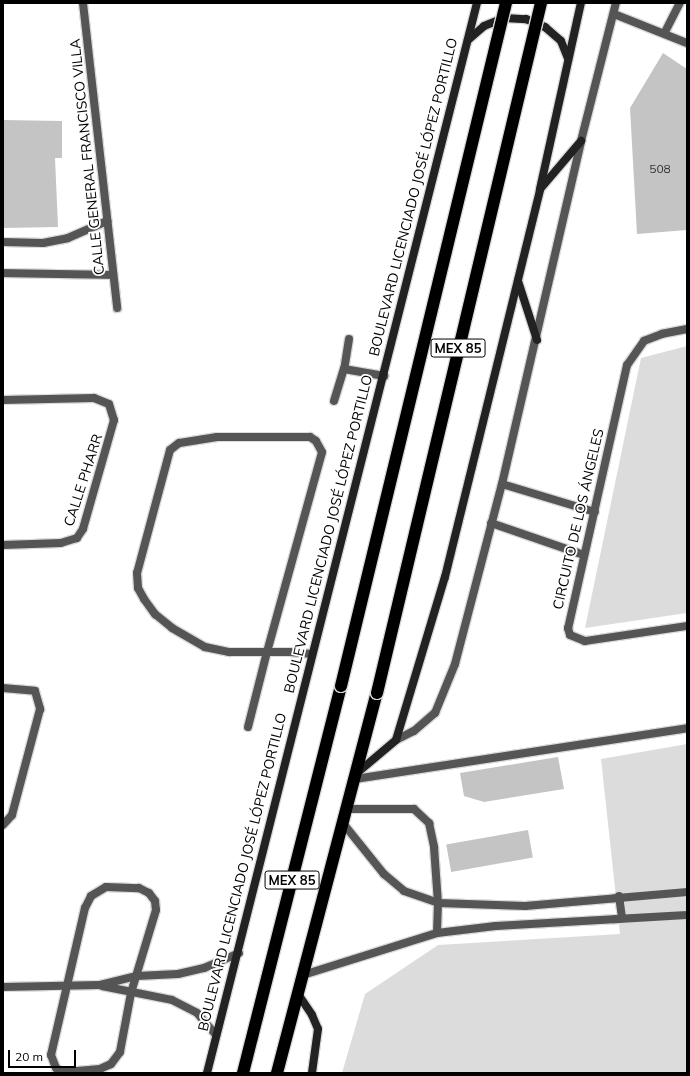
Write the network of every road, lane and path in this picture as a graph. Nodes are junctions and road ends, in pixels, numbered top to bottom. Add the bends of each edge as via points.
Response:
1 (83, 3) edge
2 (477, 3) edge
3 (506, 3) edge
4 (542, 3) edge
5 (581, 3) edge
6 (616, 3) edge
7 (680, 3) edge
8 (614, 14) junction
9 (665, 32) junction
10 (468, 40) junction
11 (687, 43) edge
12 (568, 59) junction
13 (581, 141) junction
14 (540, 189) junction
15 (107, 221) junction
16 (3, 242) edge
17 (3, 272) edge
18 (113, 275) junction
19 (518, 280) junction
20 (117, 308) dead end
21 (687, 329) edge
22 (349, 339) dead end
23 (536, 340) junction
24 (344, 369) junction
25 (384, 376) junction
26 (3, 400) edge
27 (334, 401) dead end
28 (502, 484) junction
29 (595, 512) junction
30 (491, 524) junction
31 (3, 544) edge
32 (584, 555) junction
33 (687, 626) edge
34 (267, 652) junction
35 (312, 654) junction
36 (3, 688) edge
37 (248, 727) dead end
38 (687, 728) edge
39 (396, 740) junction
40 (356, 776) junction
41 (346, 809) junction
42 (342, 822) junction
43 (3, 825) edge
44 (687, 892) edge
45 (619, 896) junction
46 (438, 903) junction
47 (687, 915) edge
48 (622, 918) junction
49 (437, 934) junction
50 (239, 953) junction
51 (303, 975) junction
52 (137, 976) junction
53 (68, 985) junction
54 (100, 985) junction
55 (3, 987) edge
56 (131, 992) junction
57 (298, 994) junction
58 (216, 1036) junction
59 (207, 1073) edge
60 (243, 1073) edge
61 (277, 1073) edge
62 (312, 1073) edge

1 - 15 street, CALLE GENERAL FRANCISCO VILLA
2 - 10 street, BOULEVARD LICENCIADO JOSÉ LÓPEZ PORTILLO
3 - 60 highway, MEX 85, bridge via 341,686
4 - 40 highway, MEX 85, bridge
5 - 12 street
6 - 8 street
7 - 9 street
8 - 9 street
8 - 13 street
9 - 11 street
10 - 12 street via 484,26 497,21 526,19 546,27 561,41
10 - 25 street, BOULEVARD LICENCIADO JOSÉ LÓPEZ PORTILLO
12 - 14 street
13 - 14 street
13 - 23 street
14 - 19 street
15 - 16 street via 68,238 43,243
15 - 18 street, CALLE GENERAL FRANCISCO VILLA
17 - 18 street
18 - 20 street, CALLE GENERAL FRANCISCO VILLA
19 - 23 street
19 - 39 street via 445,577
21 - 29 street, CIRCUITO DE LOS ÁNGELES via 644,341 627,365
22 - 24 street
23 - 28 street
24 - 25 street
24 - 27 street
25 - 35 street, BOULEVARD LICENCIADO JOSÉ LÓPEZ PORTILLO
26 - 31 street, CALLE PHARR via 94,398 109,404 114,420 114,428 80,534 68,542
28 - 29 street
28 - 30 street
29 - 32 street, CIRCUITO DE LOS ÁNGELES
30 - 32 street
30 - 39 street via 456,664 443,697 435,713 423,724
32 - 33 street, CIRCUITO DE LOS ÁNGELES via 568,621 570,635 585,641
34 - 34 street via 229,652 191,640 155,614 138,588 137,573 170,450 179,443 217,437 310,437 320,445 322,452
34 - 35 street
34 - 37 street
35 - 50 street, BOULEVARD LICENCIADO JOSÉ LÓPEZ PORTILLO
36 - 43 street via 35,691 40,710 12,815
38 - 40 street
39 - 40 street
40 - 41 highway, MEX 85
41 - 42 highway, MEX 85
41 - 46 street via 414,809 429,823 434,847
42 - 46 street via 384,874 404,891
42 - 51 highway, MEX 85
44 - 45 street
45 - 46 street via 525,906
45 - 48 street
46 - 49 street
47 - 48 street
48 - 49 street via 496,926
49 - 51 street
50 - 52 street via 204,968 178,974
50 - 58 street, BOULEVARD LICENCIADO JOSÉ LÓPEZ PORTILLO
51 - 57 highway, MEX 85
52 - 53 street via 156,910 155,901 149,893 139,888 106,887 91,896 85,908
52 - 54 street
52 - 56 street
53 - 54 street
53 - 55 street
53 - 56 street via 51,1055 56,1068 62,1072 100,1069 111,1064 120,1052
54 - 56 street
56 - 58 street via 172,1000 197,1013
57 - 61 highway, MEX 85
57 - 62 street via 318,1029
58 - 59 street, BOULEVARD LICENCIADO JOSÉ LÓPEZ PORTILLO

